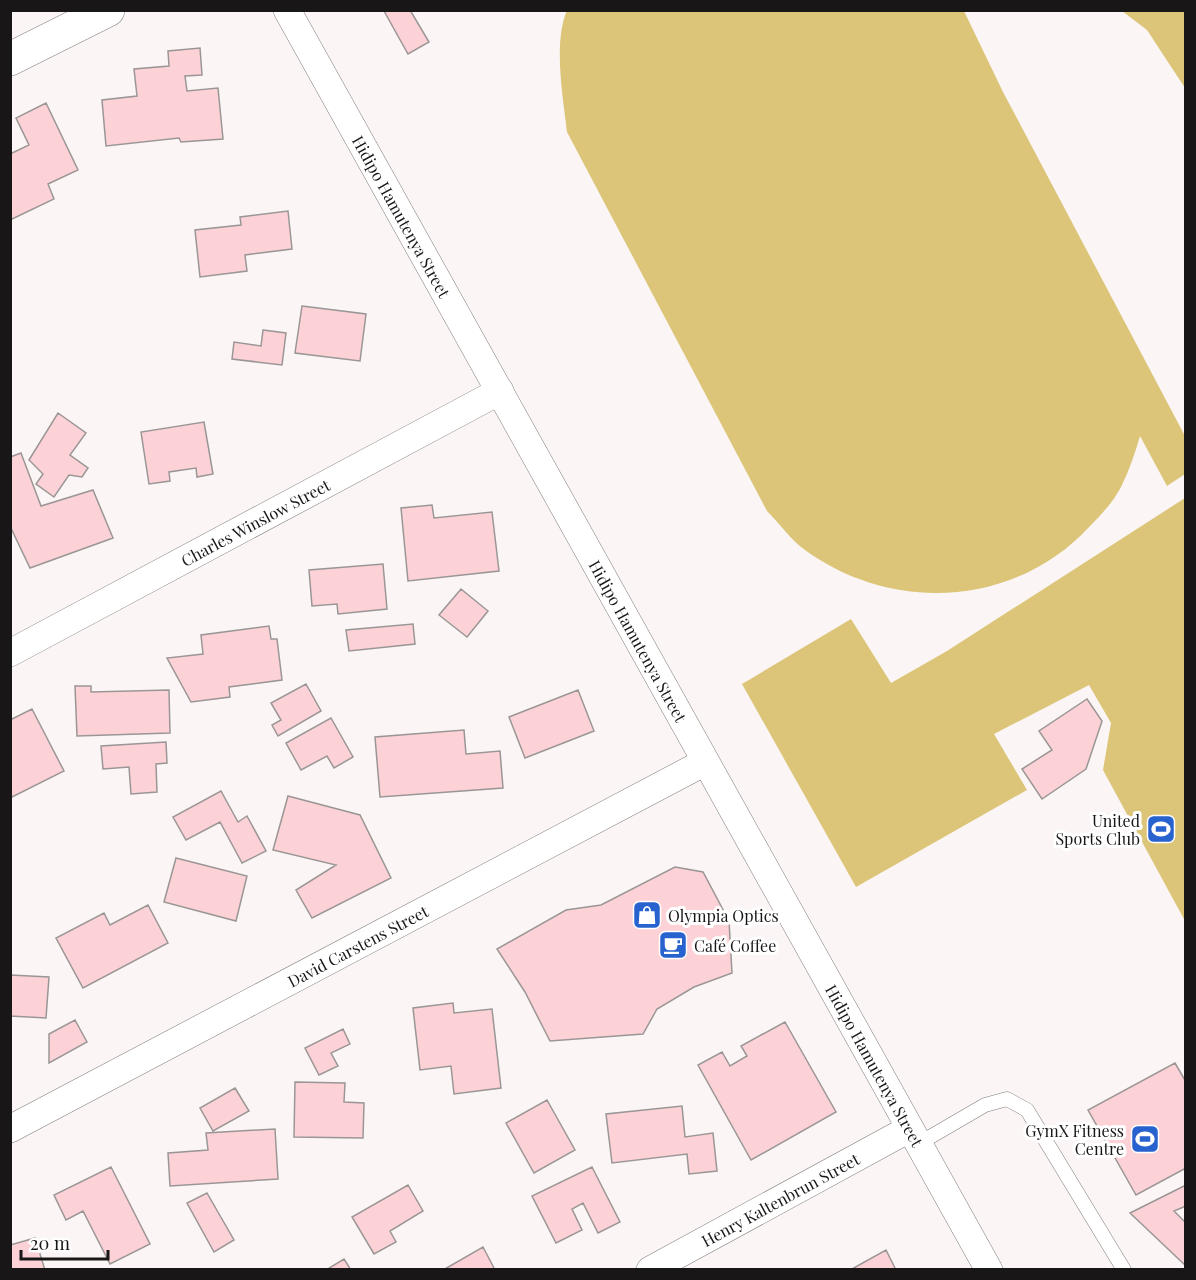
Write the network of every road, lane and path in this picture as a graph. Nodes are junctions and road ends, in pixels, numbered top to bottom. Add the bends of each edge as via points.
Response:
1 (108, 10) edge
2 (288, 10) edge
3 (10, 59) edge
4 (500, 391) junction
5 (10, 653) edge
6 (705, 762) junction
7 (10, 1129) edge
8 (914, 1136) junction
9 (650, 1269) edge
10 (989, 1269) edge
11 (1124, 1269) edge

1 - 3 main road
2 - 4 street, Hidipo Hamutenya Street
4 - 5 street, Charles Winslow Street
4 - 6 street, Hidipo Hamutenya Street
6 - 7 street, David Carstens Street
6 - 8 street, Hidipo Hamutenya Street
8 - 9 street, Henry Kaltenbrun Street
8 - 10 street, Hidipo Hamutenya Street
8 - 11 lane via 1007,1099 1027,1110

